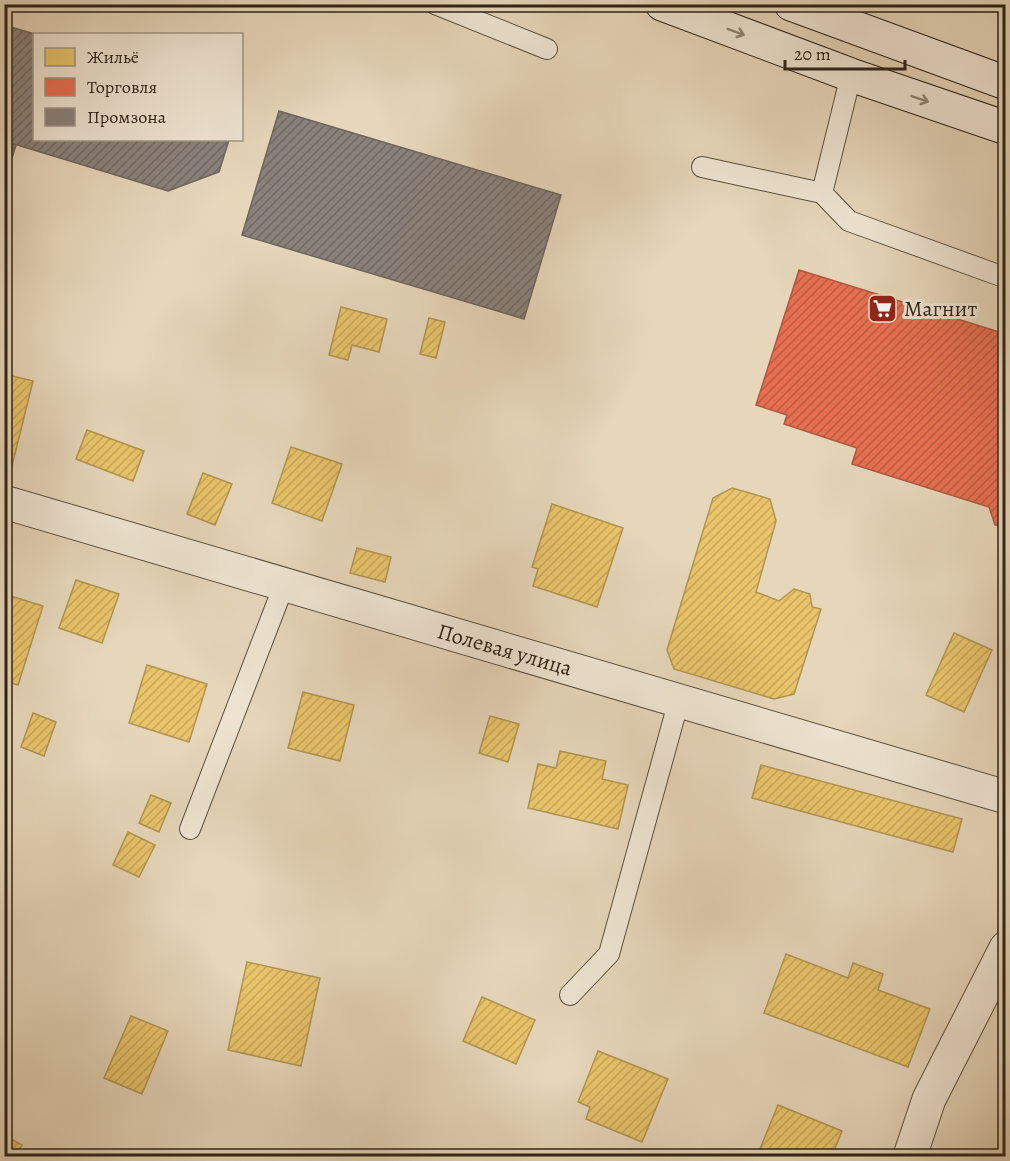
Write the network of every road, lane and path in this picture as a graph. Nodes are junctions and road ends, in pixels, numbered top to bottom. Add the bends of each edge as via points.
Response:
1 (435, 4) edge
2 (662, 4) edge
3 (791, 4) edge
4 (548, 49) dead end
5 (851, 75) junction
6 (1005, 82) edge
7 (1005, 128) edge
8 (702, 167) dead end
9 (822, 193) junction
10 (1001, 276) dead end
11 (4, 502) edge
12 (284, 585) junction
13 (679, 700) junction
14 (1005, 796) edge
15 (190, 829) dead end
16 (1005, 948) edge
17 (570, 995) dead end
18 (910, 1156) edge

1 - 4 lane
2 -> 5 street
3 - 6 street
5 -> 7 street
5 - 9 lane
8 - 9 lane
9 - 10 lane via 849,221
11 - 12 street, Полевая улица
12 - 13 street, Полевая улица
12 - 15 lane
13 - 14 street, Полевая улица
13 - 17 lane via 609,954
16 - 18 street via 929,1099

